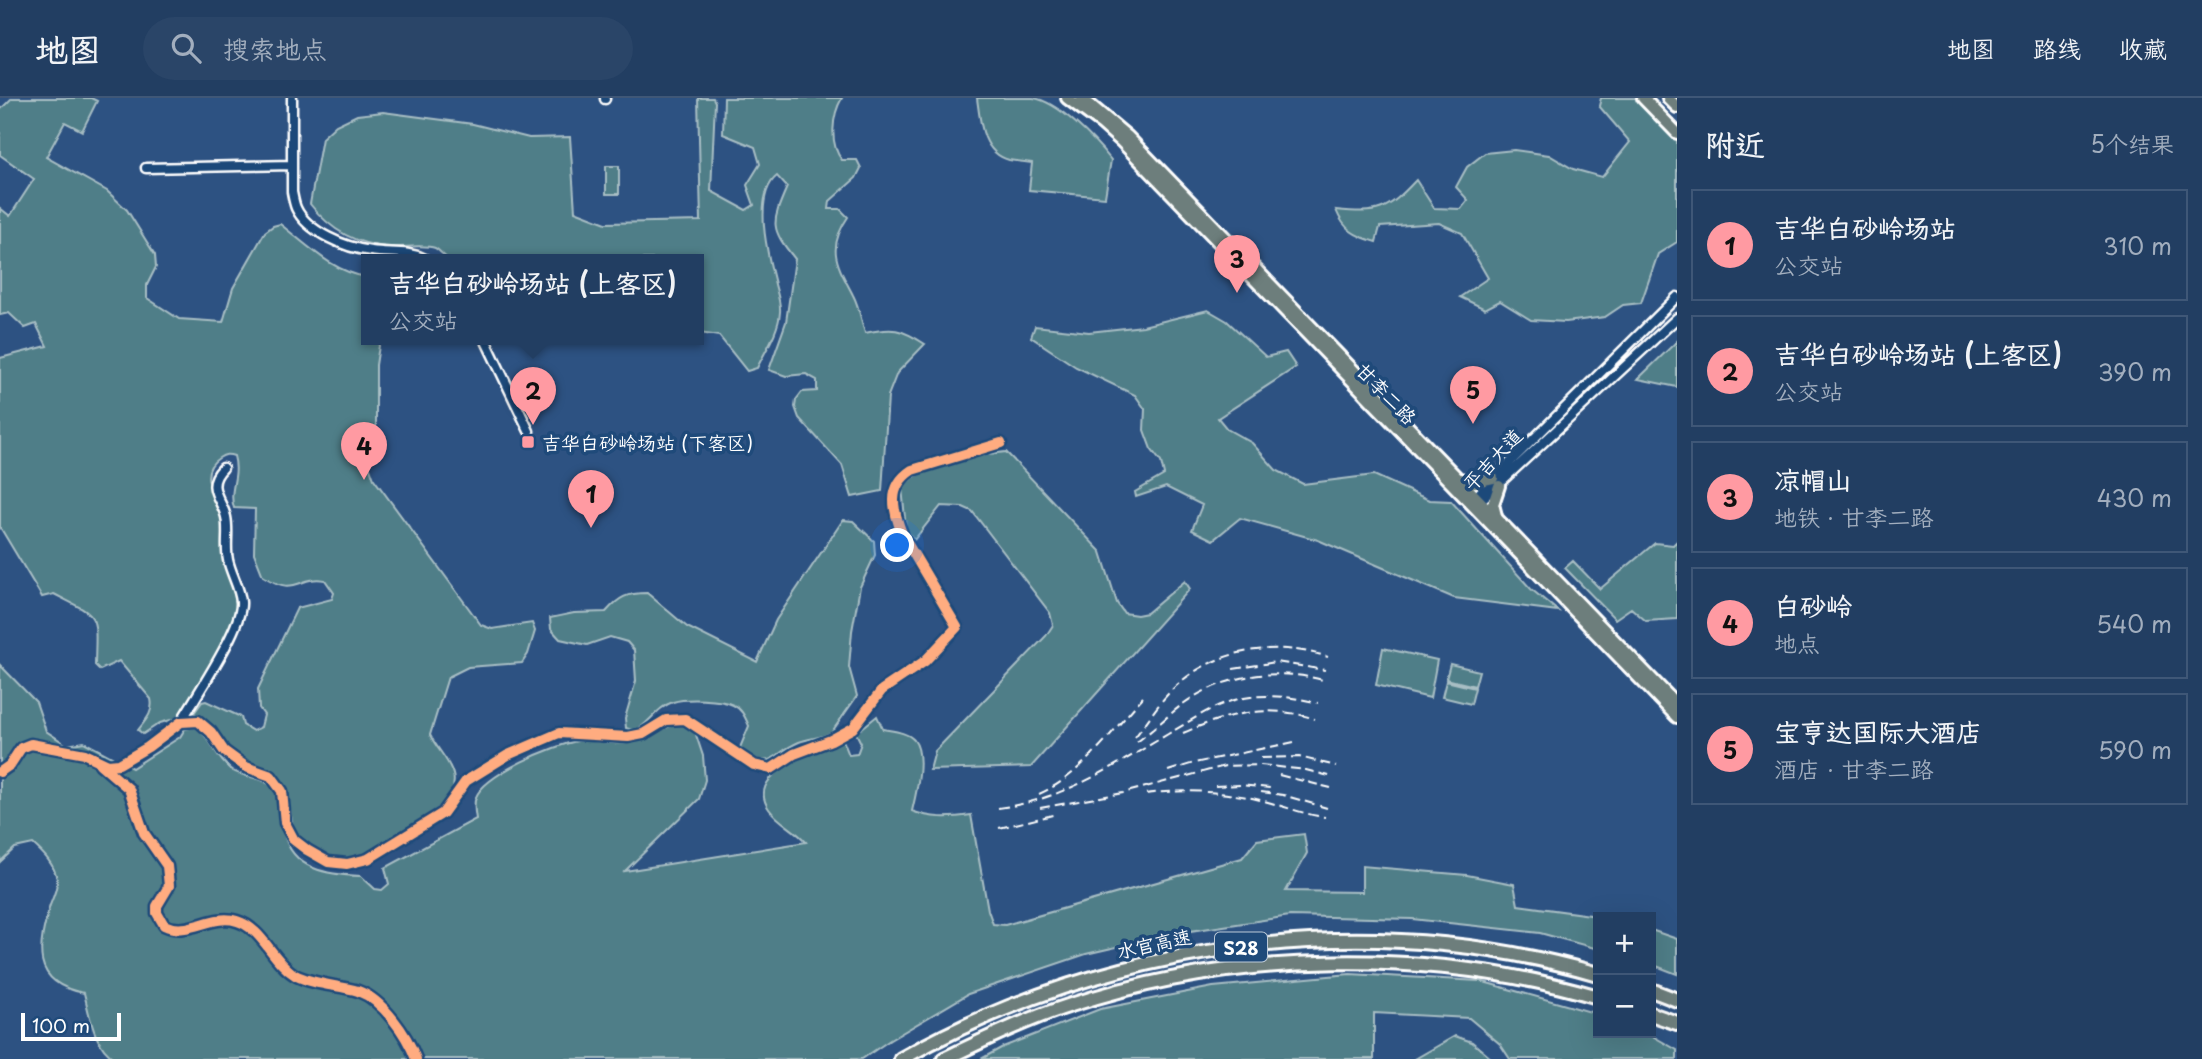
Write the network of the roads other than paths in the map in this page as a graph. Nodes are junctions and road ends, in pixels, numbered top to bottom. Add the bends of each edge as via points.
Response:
1 (292, 98) edge
2 (1067, 98) edge
3 (1643, 98) edge
4 (1668, 98) edge
5 (1085, 101) edge
6 (1677, 107) edge
7 (1677, 133) edge
8 (292, 165) junction
9 (146, 168) dead end
10 (413, 254) edge
11 (1677, 297) edge
12 (1677, 317) edge
13 (488, 345) edge
14 (529, 431) dead end
15 (1000, 443) dead end
16 (223, 468) dead end
17 (1455, 478) junction
18 (1496, 482) junction
19 (1475, 502) junction
20 (1499, 523) junction
21 (1677, 705) edge
22 (1677, 717) edge
23 (181, 722) junction
24 (0, 772) edge
25 (1593, 973) edge
26 (1656, 992) edge
27 (1593, 996) edge
28 (1677, 1000) edge
29 (1656, 1016) edge
30 (1676, 1023) edge
31 (901, 1059) edge
32 (944, 1059) edge

1 - 8 street
2 - 5 main road, 甘李二路
3 - 7 main road
4 - 6 main road
5 - 17 main road, 甘李二路 via 1127,136
5 - 19 main road, 甘李二路
8 - 9 street
8 - 10 street via 295,207 305,221 353,247
11 - 18 street, 平吉大道
12 - 18 street, 平吉大道
13 - 14 street
15 - 23 street via 912,470 900,477 894,489 903,536 957,627 925,661 882,690 853,728 771,769 754,765 685,719 666,720 628,737 559,733 508,755 466,781 443,813 368,859 346,864 328,862 294,840 285,823 282,791 271,776 246,767 224,751 198,721
16 - 23 street via 215,482 216,498 225,514 228,561 241,612
17 - 18 main road
17 - 19 main road, 甘李二路
18 - 19 street, 平吉大道
18 - 20 main road via 1493,504
19 - 20 main road, 甘李二路
19 - 22 main road, 甘李二路
20 - 21 main road, 甘李二路
23 - 24 street via 119,764 32,744 21,748
25 - 31 highway, 水官高速 / S28 via 1436,945 1272,944 1162,960 1066,985 974,1021
26 - 28 highway
27 - 32 highway, 水官高速 / S28 via 1434,967 1331,962 1274,966 1166,981 1073,1004
29 - 30 highway

